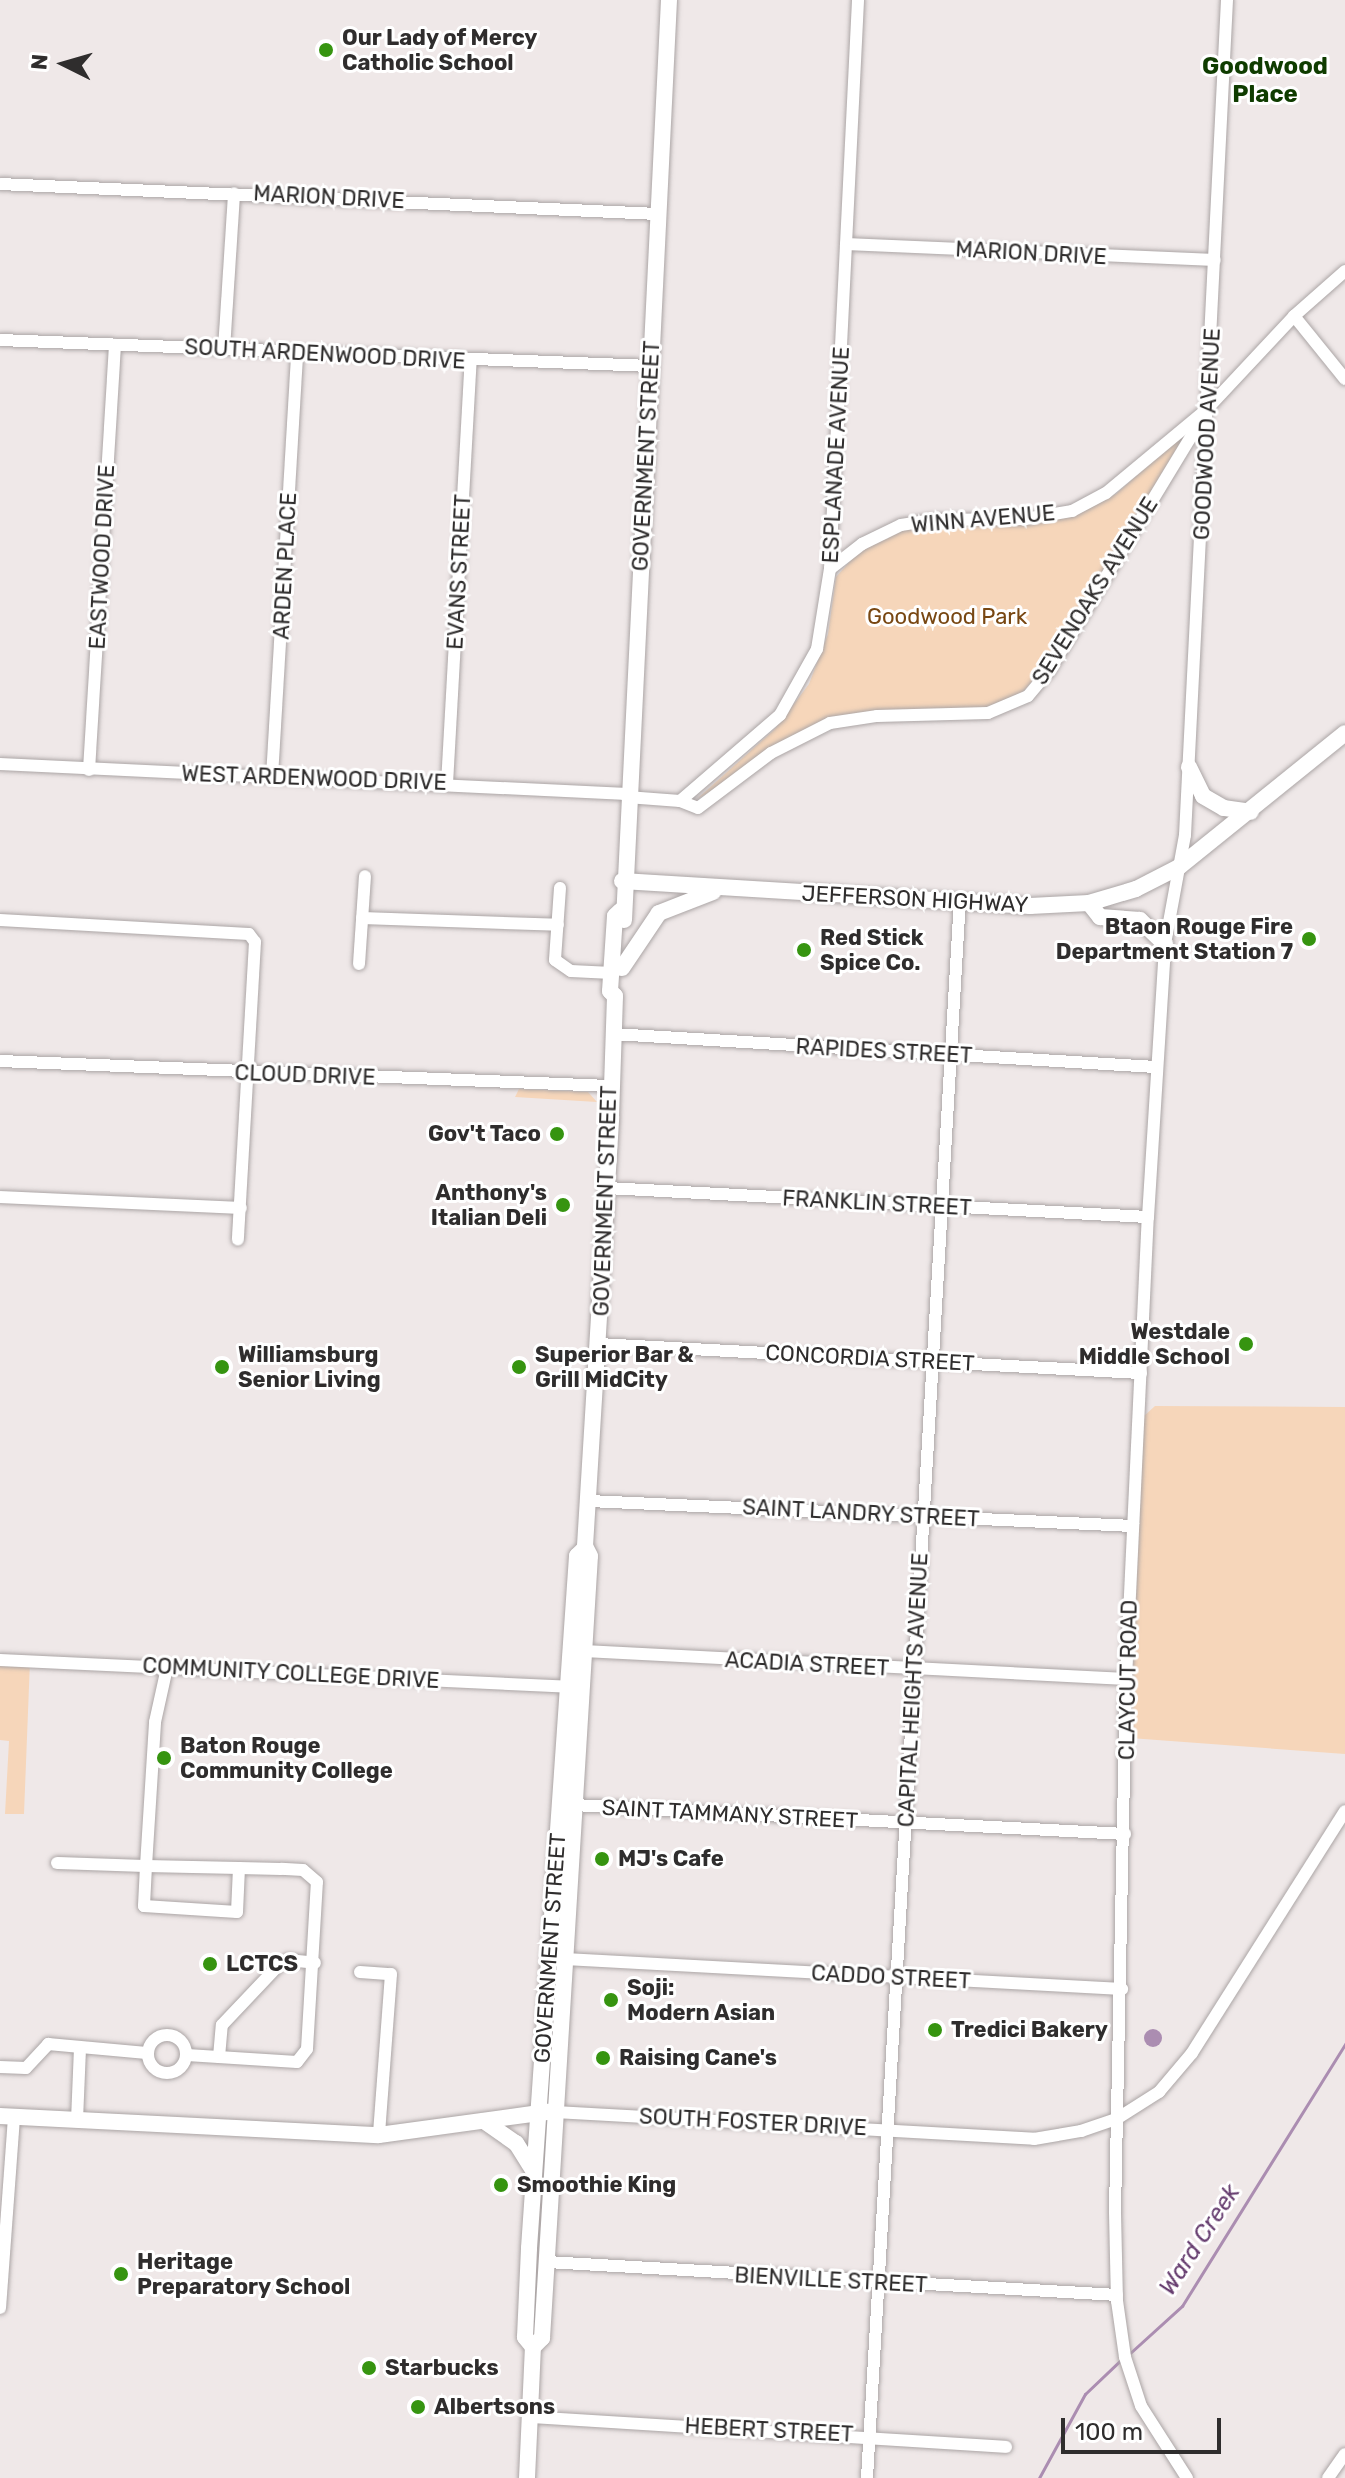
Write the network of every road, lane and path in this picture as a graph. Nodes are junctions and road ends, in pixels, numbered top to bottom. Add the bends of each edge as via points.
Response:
1 (669, 0) edge
2 (858, 0) edge
3 (1227, 0) edge
4 (0, 184) edge
5 (234, 193) junction
6 (659, 214) junction
7 (846, 244) junction
8 (1215, 260) junction
9 (1345, 271) edge
10 (1294, 316) junction
11 (0, 340) edge
12 (115, 345) junction
13 (224, 349) junction
14 (297, 354) junction
15 (471, 360) junction
16 (650, 366) junction
17 (1345, 379) edge
18 (1208, 408) junction
19 (830, 569) junction
20 (1345, 733) edge
21 (0, 764) edge
22 (1189, 767) junction
23 (89, 770) junction
24 (272, 777) junction
25 (447, 784) junction
26 (627, 796) junction
27 (680, 801) junction
28 (1251, 812) junction
29 (1179, 867) junction
30 (365, 876) dead end
31 (622, 881) junction
32 (560, 888) dead end
33 (717, 888) junction
34 (960, 901) junction
35 (1089, 903) junction
36 (362, 918) junction
37 (0, 920) edge
38 (558, 925) junction
39 (1165, 944) junction
40 (359, 964) dead end
41 (617, 970) junction
42 (613, 1034) junction
43 (951, 1055) junction
44 (0, 1061) edge
45 (1156, 1067) junction
46 (247, 1073) junction
47 (610, 1086) junction
48 (607, 1188) junction
49 (0, 1197) edge
50 (941, 1207) junction
51 (241, 1208) junction
52 (1148, 1217) junction
53 (238, 1240) dead end
54 (598, 1344) junction
55 (932, 1361) junction
56 (1141, 1373) junction
57 (589, 1501) junction
58 (923, 1516) junction
59 (1133, 1526) junction
60 (584, 1549) junction
61 (574, 1604) junction
62 (584, 1651) junction
63 (0, 1660) edge
64 (167, 1668) junction
65 (914, 1669) junction
66 (1126, 1679) junction
67 (575, 1687) junction
68 (574, 1805) junction
69 (1345, 1811) edge
70 (905, 1824) junction
71 (1125, 1834) junction
72 (57, 1863) dead end
73 (146, 1866) junction
74 (239, 1868) junction
75 (565, 1959) junction
76 (315, 1963) junction
77 (360, 1972) dead end
78 (896, 1977) junction
79 (1122, 1989) junction
80 (80, 2048) junction
81 (147, 2053) junction
82 (187, 2055) junction
83 (219, 2057) junction
84 (0, 2067) edge
85 (547, 2112) junction
86 (7, 2116) edge
87 (1118, 2118) junction
88 (77, 2120) junction
89 (484, 2121) junction
90 (887, 2130) junction
91 (379, 2135) junction
92 (534, 2173) junction
93 (4, 2190) edge
94 (547, 2262) junction
95 (878, 2283) junction
96 (1117, 2295) junction
97 (0, 2308) edge
98 (533, 2347) junction
99 (530, 2417) junction
100 (870, 2435) junction
101 (1006, 2447) dead end
102 (1345, 2454) edge
103 (527, 2478) edge
104 (867, 2478) edge
105 (1187, 2478) edge
106 (1328, 2478) edge

1 - 6 main road, GOVERNMENT STREET
2 - 7 street, ESPLANADE AVENUE
3 - 8 street, GOODWOOD AVENUE
4 - 5 street, MARION DRIVE
5 - 6 street, MARION DRIVE
5 - 13 street
6 - 16 main road, GOVERNMENT STREET
7 - 8 street, MARION DRIVE
7 - 19 street, ESPLANADE AVENUE
8 - 18 street, GOODWOOD AVENUE
9 - 10 street, SEVENOAKS AVENUE
10 - 17 street
10 - 18 street, SEVENOAKS AVENUE
11 - 12 street, SOUTH ARDENWOOD DRIVE
12 - 13 street, SOUTH ARDENWOOD DRIVE
12 - 23 street, EASTWOOD DRIVE
13 - 14 street, SOUTH ARDENWOOD DRIVE
14 - 15 street, SOUTH ARDENWOOD DRIVE
14 - 24 street, ARDEN PLACE
15 - 16 street, SOUTH ARDENWOOD DRIVE
15 - 25 street, EVANS STREET
16 - 26 main road, GOVERNMENT STREET
18 - 19 street, WINN AVENUE via 1106,493 1072,511 1025,519 901,525 862,544
18 - 22 street, GOODWOOD AVENUE
18 - 27 street, SEVENOAKS AVENUE via 1049,671 1028,696 988,713 877,716 830,723 771,753 698,808
19 - 27 street, ESPLANADE AVENUE via 817,649 793,697 780,715
20 - 28 main road, JEFFERSON HIGHWAY
21 - 23 street, WEST ARDENWOOD DRIVE
22 - 28 main road via 1203,796 1224,808
22 - 29 street, GOODWOOD AVENUE
23 - 24 street, WEST ARDENWOOD DRIVE
24 - 25 street, WEST ARDENWOOD DRIVE
25 - 26 street, WEST ARDENWOOD DRIVE
26 - 27 street
26 - 31 main road, GOVERNMENT STREET
28 - 29 main road, JEFFERSON HIGHWAY
29 - 35 main road, JEFFERSON HIGHWAY via 1136,889
29 - 39 street, CLAYCUT ROAD
30 - 36 street
31 - 33 main road, JEFFERSON HIGHWAY
31 - 41 main road, GOVERNMENT STREET
32 - 38 street
33 - 34 main road, JEFFERSON HIGHWAY
33 - 41 main road via 711,896 687,899 659,913
34 - 35 main road, JEFFERSON HIGHWAY
34 - 43 street, CAPITAL HEIGHTS AVENUE
35 - 39 main road via 1100,917 1140,920
36 - 38 street
36 - 40 street
37 - 46 street via 249,934 255,942
38 - 41 street via 555,960 571,971
39 - 45 street, CLAYCUT ROAD
41 - 42 main road, GOVERNMENT STREET
42 - 43 street, RAPIDES STREET
42 - 47 main road, GOVERNMENT STREET
43 - 45 street, RAPIDES STREET
43 - 50 street, CAPITAL HEIGHTS AVENUE
44 - 46 street, CLOUD DRIVE
45 - 52 street, CLAYCUT ROAD
46 - 47 street, CLOUD DRIVE
46 - 51 street
47 - 48 main road, GOVERNMENT STREET
48 - 50 street, FRANKLIN STREET
48 - 54 main road, GOVERNMENT STREET
49 - 51 street
50 - 52 street, FRANKLIN STREET
50 - 55 street, CAPITAL HEIGHTS AVENUE
51 - 53 street
52 - 56 street, CLAYCUT ROAD
54 - 55 street, CONCORDIA STREET
54 - 57 main road, GOVERNMENT STREET
55 - 56 street, CONCORDIA STREET
55 - 58 street, CAPITAL HEIGHTS AVENUE
56 - 59 street, CLAYCUT ROAD
57 - 58 street, SAINT LANDRY STREET
57 - 60 main road, GOVERNMENT STREET
58 - 59 street, SAINT LANDRY STREET
58 - 65 street, CAPITAL HEIGHTS AVENUE
59 - 66 street, CLAYCUT ROAD
60 - 61 main road, GOVERNMENT STREET via 577,1556
60 - 62 main road, GOVERNMENT STREET via 590,1556
61 - 62 main road via 576,1643
61 - 67 main road, GOVERNMENT STREET
62 - 65 street, ACADIA STREET
62 - 67 main road, GOVERNMENT STREET
63 - 64 street, COMMUNITY COLLEGE DRIVE
64 - 67 street, COMMUNITY COLLEGE DRIVE
64 - 73 street via 155,1722
65 - 66 street, ACADIA STREET
65 - 70 street, CAPITAL HEIGHTS AVENUE
66 - 71 street, CLAYCUT ROAD
67 - 68 main road, GOVERNMENT STREET
67 - 85 main road, GOVERNMENT STREET
68 - 70 street, SAINT TAMMANY STREET
68 - 75 main road, GOVERNMENT STREET
69 - 87 street, SOUTH FOSTER DRIVE via 1192,2053 1159,2092
70 - 71 street, SAINT TAMMANY STREET
70 - 78 street, CAPITAL HEIGHTS AVENUE
71 - 79 street, CLAYCUT ROAD
72 - 73 street
73 - 74 street
73 - 74 street via 144,1906 237,1912
74 - 76 street via 303,1870 317,1882
75 - 78 street, CADDO STREET
75 - 85 main road, GOVERNMENT STREET
76 - 83 street via 288,1960 278,1966 222,2025
76 - 83 street via 307,2049 297,2062
77 - 91 street via 391,1974
78 - 79 street, CADDO STREET
78 - 90 street, CAPITAL HEIGHTS AVENUE
79 - 87 street, CLAYCUT ROAD
80 - 81 street
80 - 84 street via 48,2044 26,2068
80 - 88 street
81 - 82 street via 160,2071 171,2073
81 - 82 street via 161,2035 172,2035 184,2043
82 - 83 street
85 - 89 main road, SOUTH FOSTER DRIVE
85 - 90 street, SOUTH FOSTER DRIVE
85 - 92 main road, GOVERNMENT STREET
85 - 94 main road, GOVERNMENT STREET
86 - 88 main road, SOUTH FOSTER DRIVE
86 - 93 street
87 - 90 street, SOUTH FOSTER DRIVE via 1034,2139
87 - 96 street, CLAYCUT ROAD
88 - 91 main road, SOUTH FOSTER DRIVE
89 - 91 main road, SOUTH FOSTER DRIVE
89 - 92 main road via 516,2143
90 - 95 street, CAPITAL HEIGHTS AVENUE
92 - 98 main road, GOVERNMENT STREET via 525,2337
93 - 97 street
94 - 95 street, BIENVILLE STREET
94 - 98 main road, GOVERNMENT STREET via 542,2338
95 - 96 street, BIENVILLE STREET
95 - 100 street, CAPITAL HEIGHTS AVENUE
96 - 105 street, CLAYCUT ROAD via 1132,2380 1159,2439
98 - 99 main road, GOVERNMENT STREET
99 - 100 street, HEBERT STREET
99 - 103 main road, GOVERNMENT STREET
100 - 101 street, HEBERT STREET
100 - 104 street, CAPITAL HEIGHTS AVENUE
102 - 106 street

